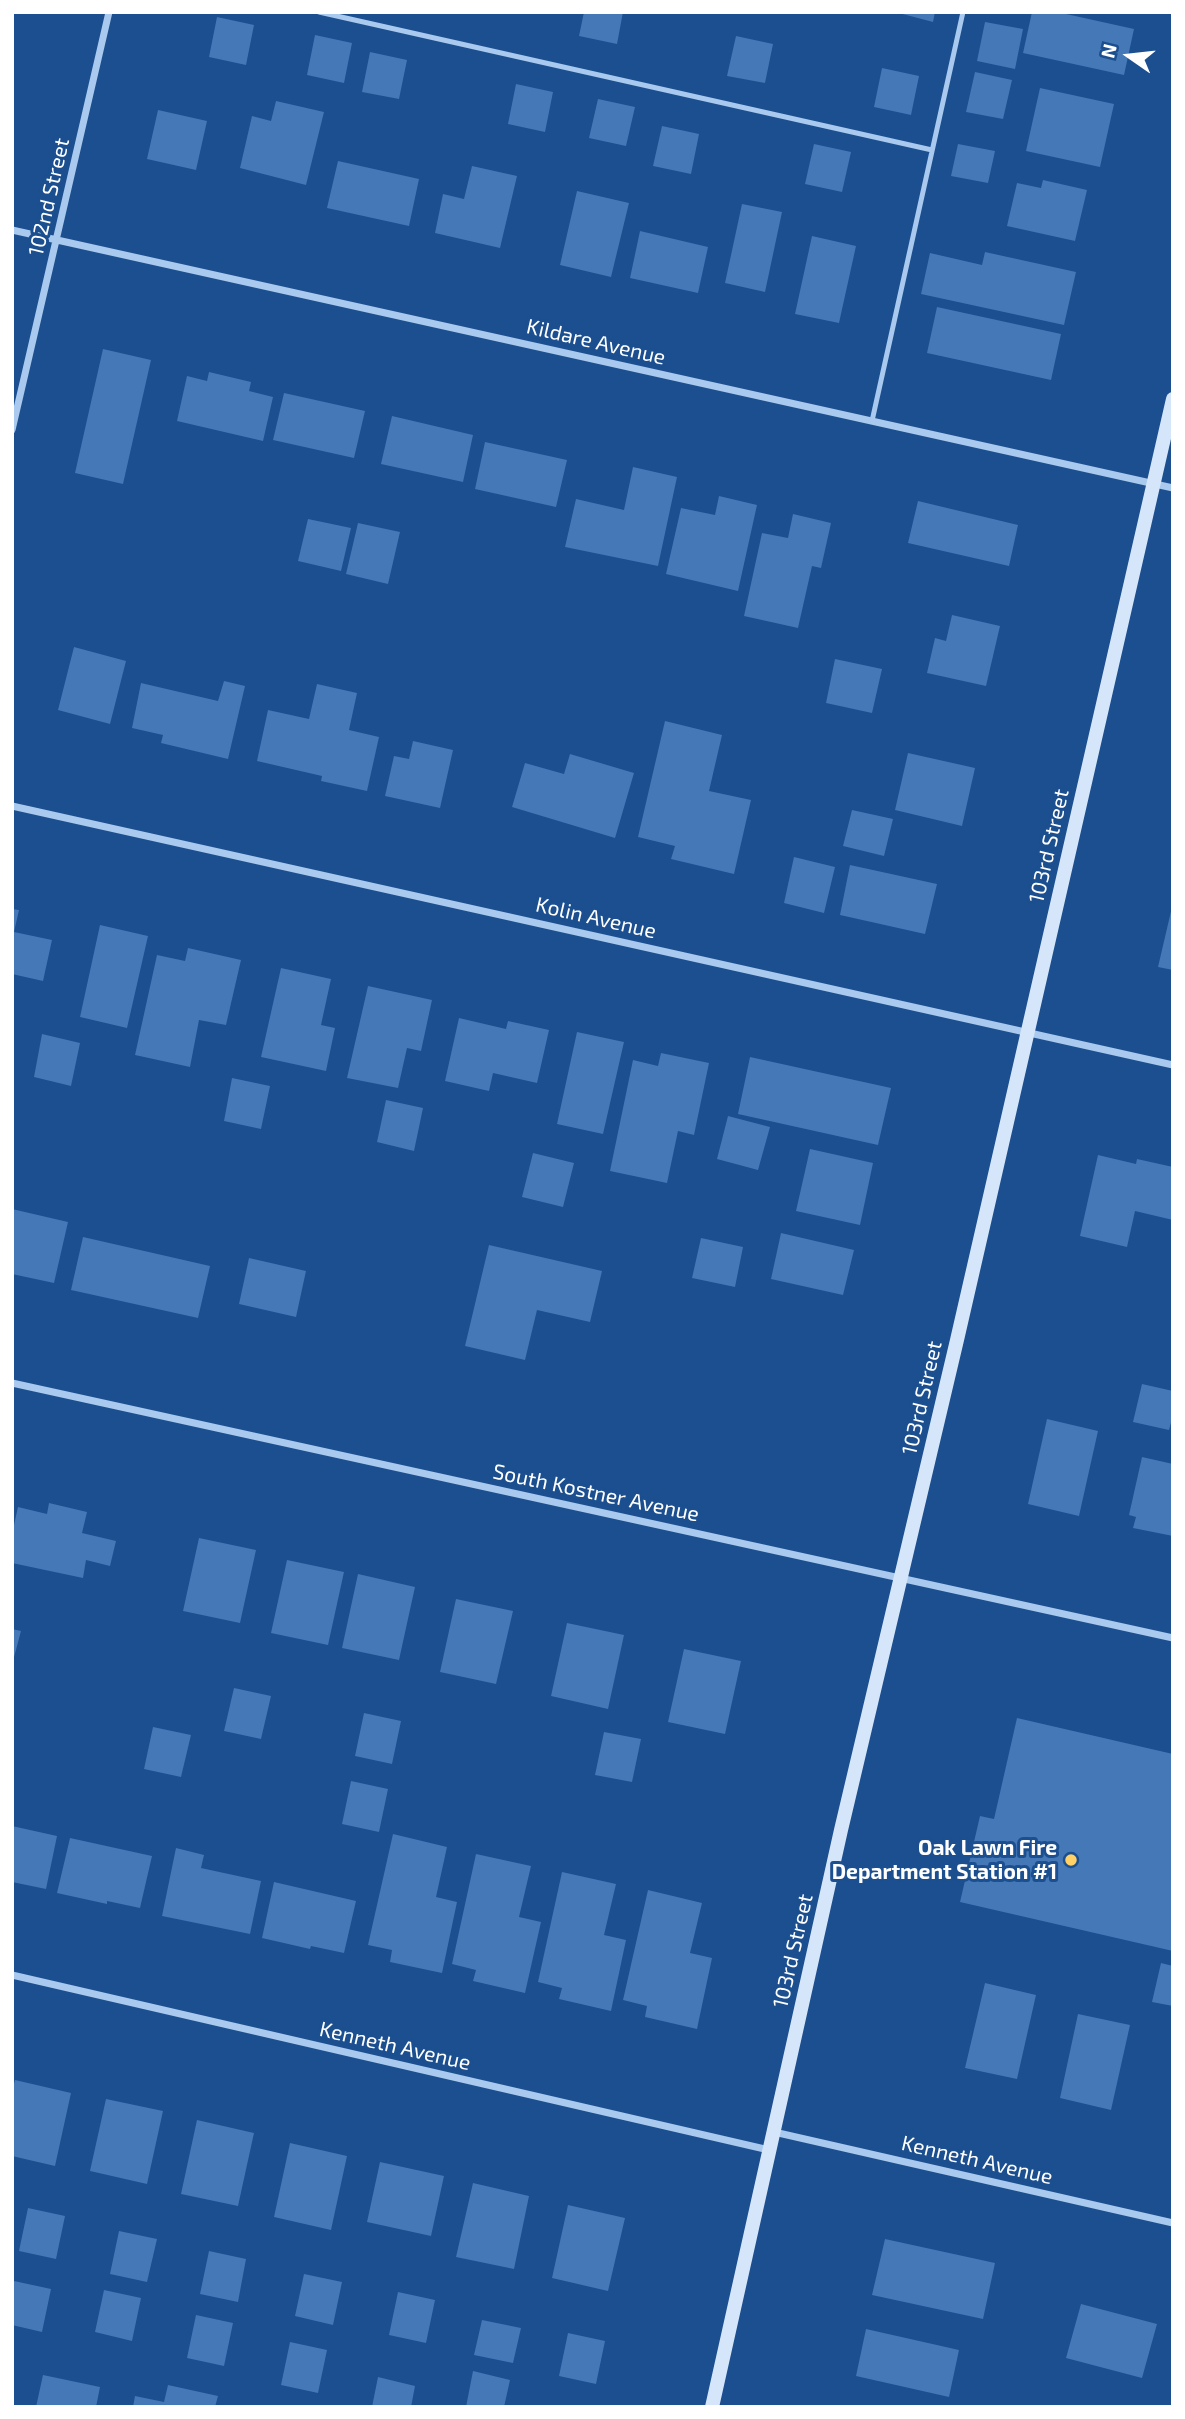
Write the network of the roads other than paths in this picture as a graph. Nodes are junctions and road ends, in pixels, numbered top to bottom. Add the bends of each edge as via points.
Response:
1 (109, 12) edge
2 (319, 12) edge
3 (963, 12) edge
4 (932, 150) junction
5 (12, 230) edge
6 (57, 240) junction
7 (1173, 399) edge
8 (872, 421) junction
9 (12, 430) edge
10 (1154, 484) junction
11 (1173, 488) edge
12 (12, 806) edge
13 (1027, 1032) junction
14 (1173, 1065) edge
15 (12, 1383) edge
16 (901, 1578) junction
17 (1173, 1638) edge
18 (12, 1975) edge
19 (774, 2132) junction
20 (769, 2150) junction
21 (1173, 2223) edge
22 (712, 2407) edge

1 - 6 street, 102nd Street
2 - 4 lane
3 - 4 lane
4 - 8 lane
5 - 6 street, Kildare Avenue
6 - 8 street, Kildare Avenue
6 - 9 street, 102nd Street
7 - 10 main road, 103rd Street
8 - 10 street, Kildare Avenue
10 - 11 street, Kildare Avenue
10 - 13 main road, 103rd Street
12 - 13 street, Kolin Avenue
13 - 14 street, Kolin Avenue
13 - 16 main road, 103rd Street
15 - 16 street, South Kostner Avenue
16 - 17 street, South Kostner Avenue
16 - 19 main road, 103rd Street
18 - 20 street, Kenneth Avenue
19 - 20 main road, 103rd Street
19 - 21 street, Kenneth Avenue
20 - 22 main road, 103rd Street

